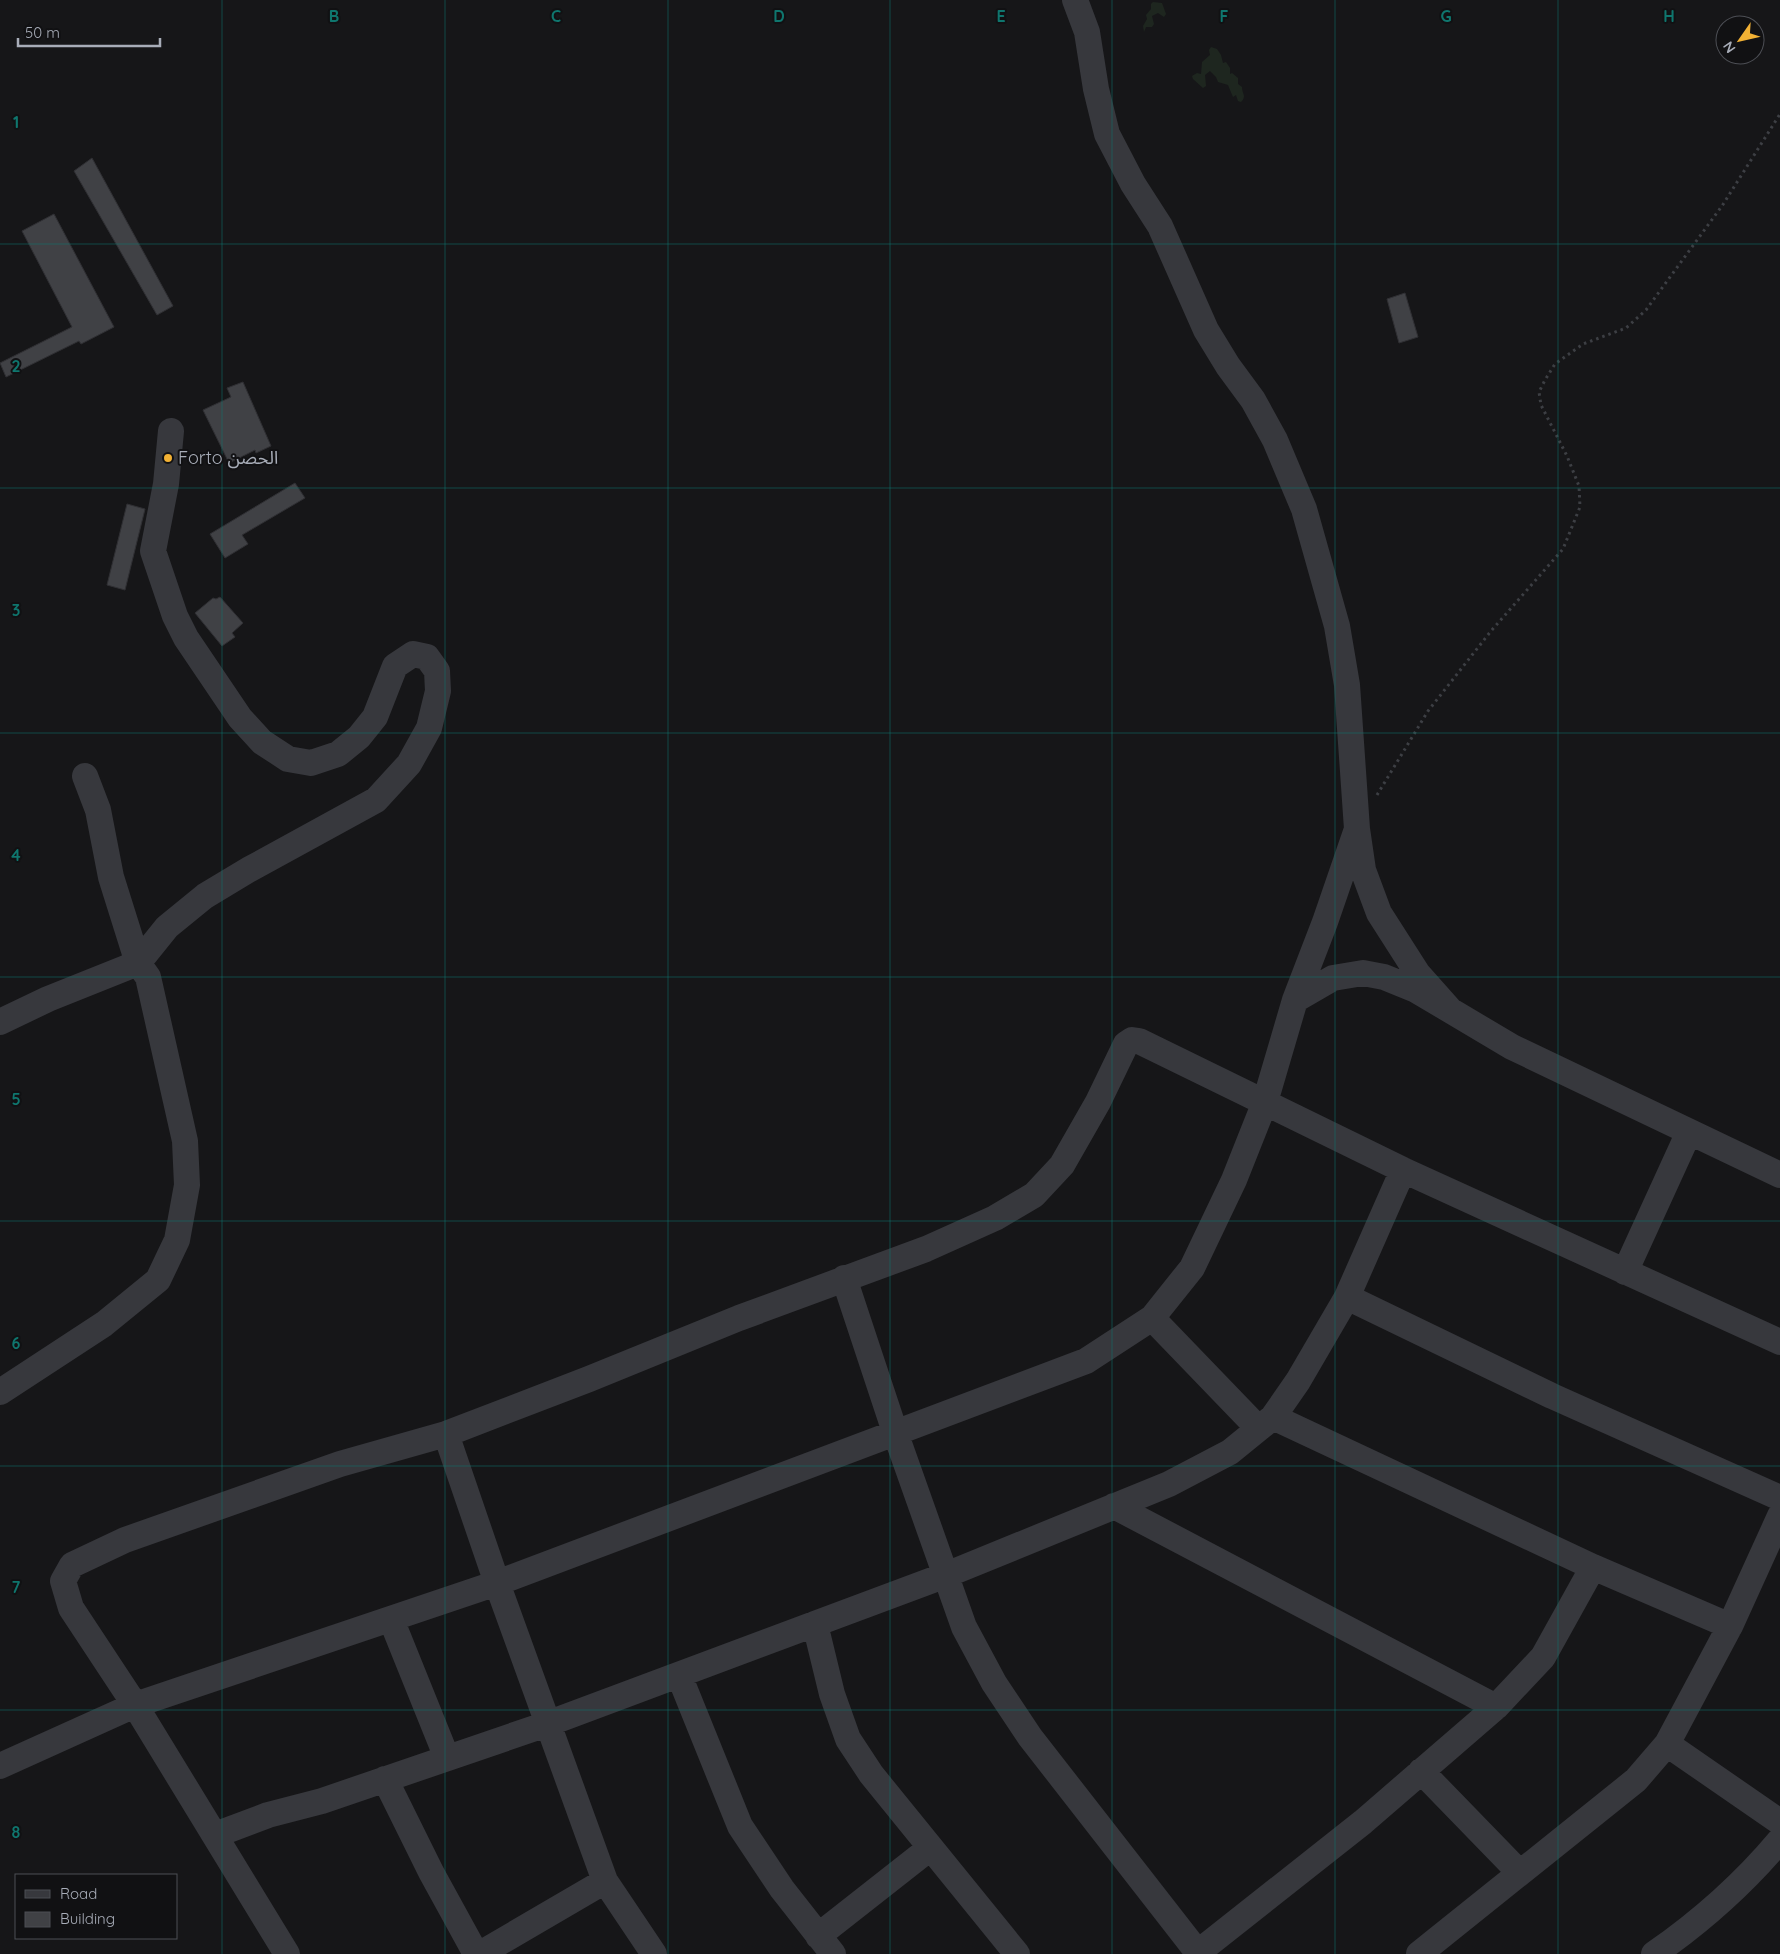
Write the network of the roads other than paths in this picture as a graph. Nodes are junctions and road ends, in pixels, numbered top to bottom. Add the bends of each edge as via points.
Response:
1 (1074, 0) edge
2 (171, 431) dead end
3 (85, 776) dead end
4 (1357, 829) junction
5 (138, 963) junction
6 (1295, 1000) junction
7 (1450, 1010) junction
8 (0, 1022) edge
9 (1265, 1102) junction
10 (1689, 1132) junction
11 (1403, 1170) junction
12 (1780, 1175) edge
13 (1625, 1272) junction
14 (844, 1278) junction
15 (1347, 1297) junction
16 (1152, 1318) junction
17 (1780, 1342) edge
18 (0, 1392) edge
19 (1265, 1423) junction
20 (895, 1432) junction
21 (446, 1434) junction
22 (1780, 1498) edge
23 (1114, 1506) junction
24 (1780, 1516) edge
25 (1593, 1567) junction
26 (946, 1575) junction
27 (497, 1583) junction
28 (391, 1619) junction
29 (814, 1624) junction
30 (1730, 1626) junction
31 (678, 1675) junction
32 (134, 1705) junction
33 (1496, 1707) junction
34 (547, 1724) junction
35 (1667, 1744) junction
36 (447, 1758) junction
37 (0, 1766) edge
38 (1421, 1771) junction
39 (385, 1779) junction
40 (1780, 1822) edge
41 (215, 1835) junction
42 (1780, 1840) edge
43 (930, 1848) junction
44 (1520, 1873) junction
45 (604, 1882) junction
46 (826, 1945) edge
47 (1198, 1953) edge
48 (288, 1954) edge
49 (478, 1954) edge
50 (654, 1954) edge
51 (1017, 1954) edge
52 (1419, 1954) edge
53 (1654, 1954) edge

1 - 4 street via 1087,32 1106,134 1160,226 1206,330 1253,400 1275,440 1304,509 1337,626 1347,685
2 - 5 street via 166,484 153,552 186,638 240,718 262,742 288,759 311,762 338,754 359,738 375,717 395,666 413,654 427,657 437,670 438,691 429,728 409,764 376,800 205,896 167,927
3 - 5 street via 98,810 111,877
4 - 6 street
4 - 7 street via 1363,870 1379,913 1418,974
5 - 8 street
5 - 18 street via 148,977 185,1141 186,1185 177,1240 158,1280 104,1324
6 - 7 street via 1333,978 1363,973 1384,977 1416,990
6 - 9 street
7 - 10 street via 1512,1047
9 - 11 street
9 - 14 street via 1132,1040 1126,1044 1062,1166 1034,1195 994,1218 926,1249
9 - 16 street via 1234,1180 1192,1268
10 - 12 street
10 - 13 street
11 - 13 street
11 - 15 street
13 - 17 street
14 - 20 street
14 - 21 street
15 - 19 street via 1298,1381
15 - 22 street via 1552,1396
16 - 19 street
16 - 20 street via 1086,1361
19 - 23 street via 1230,1452 1169,1484
19 - 25 street
20 - 26 street
20 - 27 street
21 - 27 street
21 - 32 street via 340,1464 125,1540 72,1565 63,1581 71,1608
23 - 26 street
23 - 33 street
24 - 30 street
25 - 30 street
25 - 33 street via 1543,1657
26 - 29 street
26 - 47 street via 964,1627 994,1683 1030,1737
27 - 28 street
27 - 34 street
28 - 32 street
28 - 36 street
29 - 31 street
29 - 43 street via 832,1694 848,1739 871,1774
30 - 35 street
31 - 34 street
31 - 46 street via 740,1826 782,1889
32 - 37 street
32 - 41 street
33 - 38 street
34 - 36 street
34 - 45 street
35 - 40 street
35 - 44 street via 1636,1780
36 - 39 street
38 - 44 street
38 - 47 street via 1363,1822
39 - 41 street
39 - 49 street via 431,1872
41 - 48 street
42 - 53 street via 1759,1865 1713,1908
43 - 46 street
43 - 51 street
44 - 52 street
45 - 49 street
45 - 50 street

